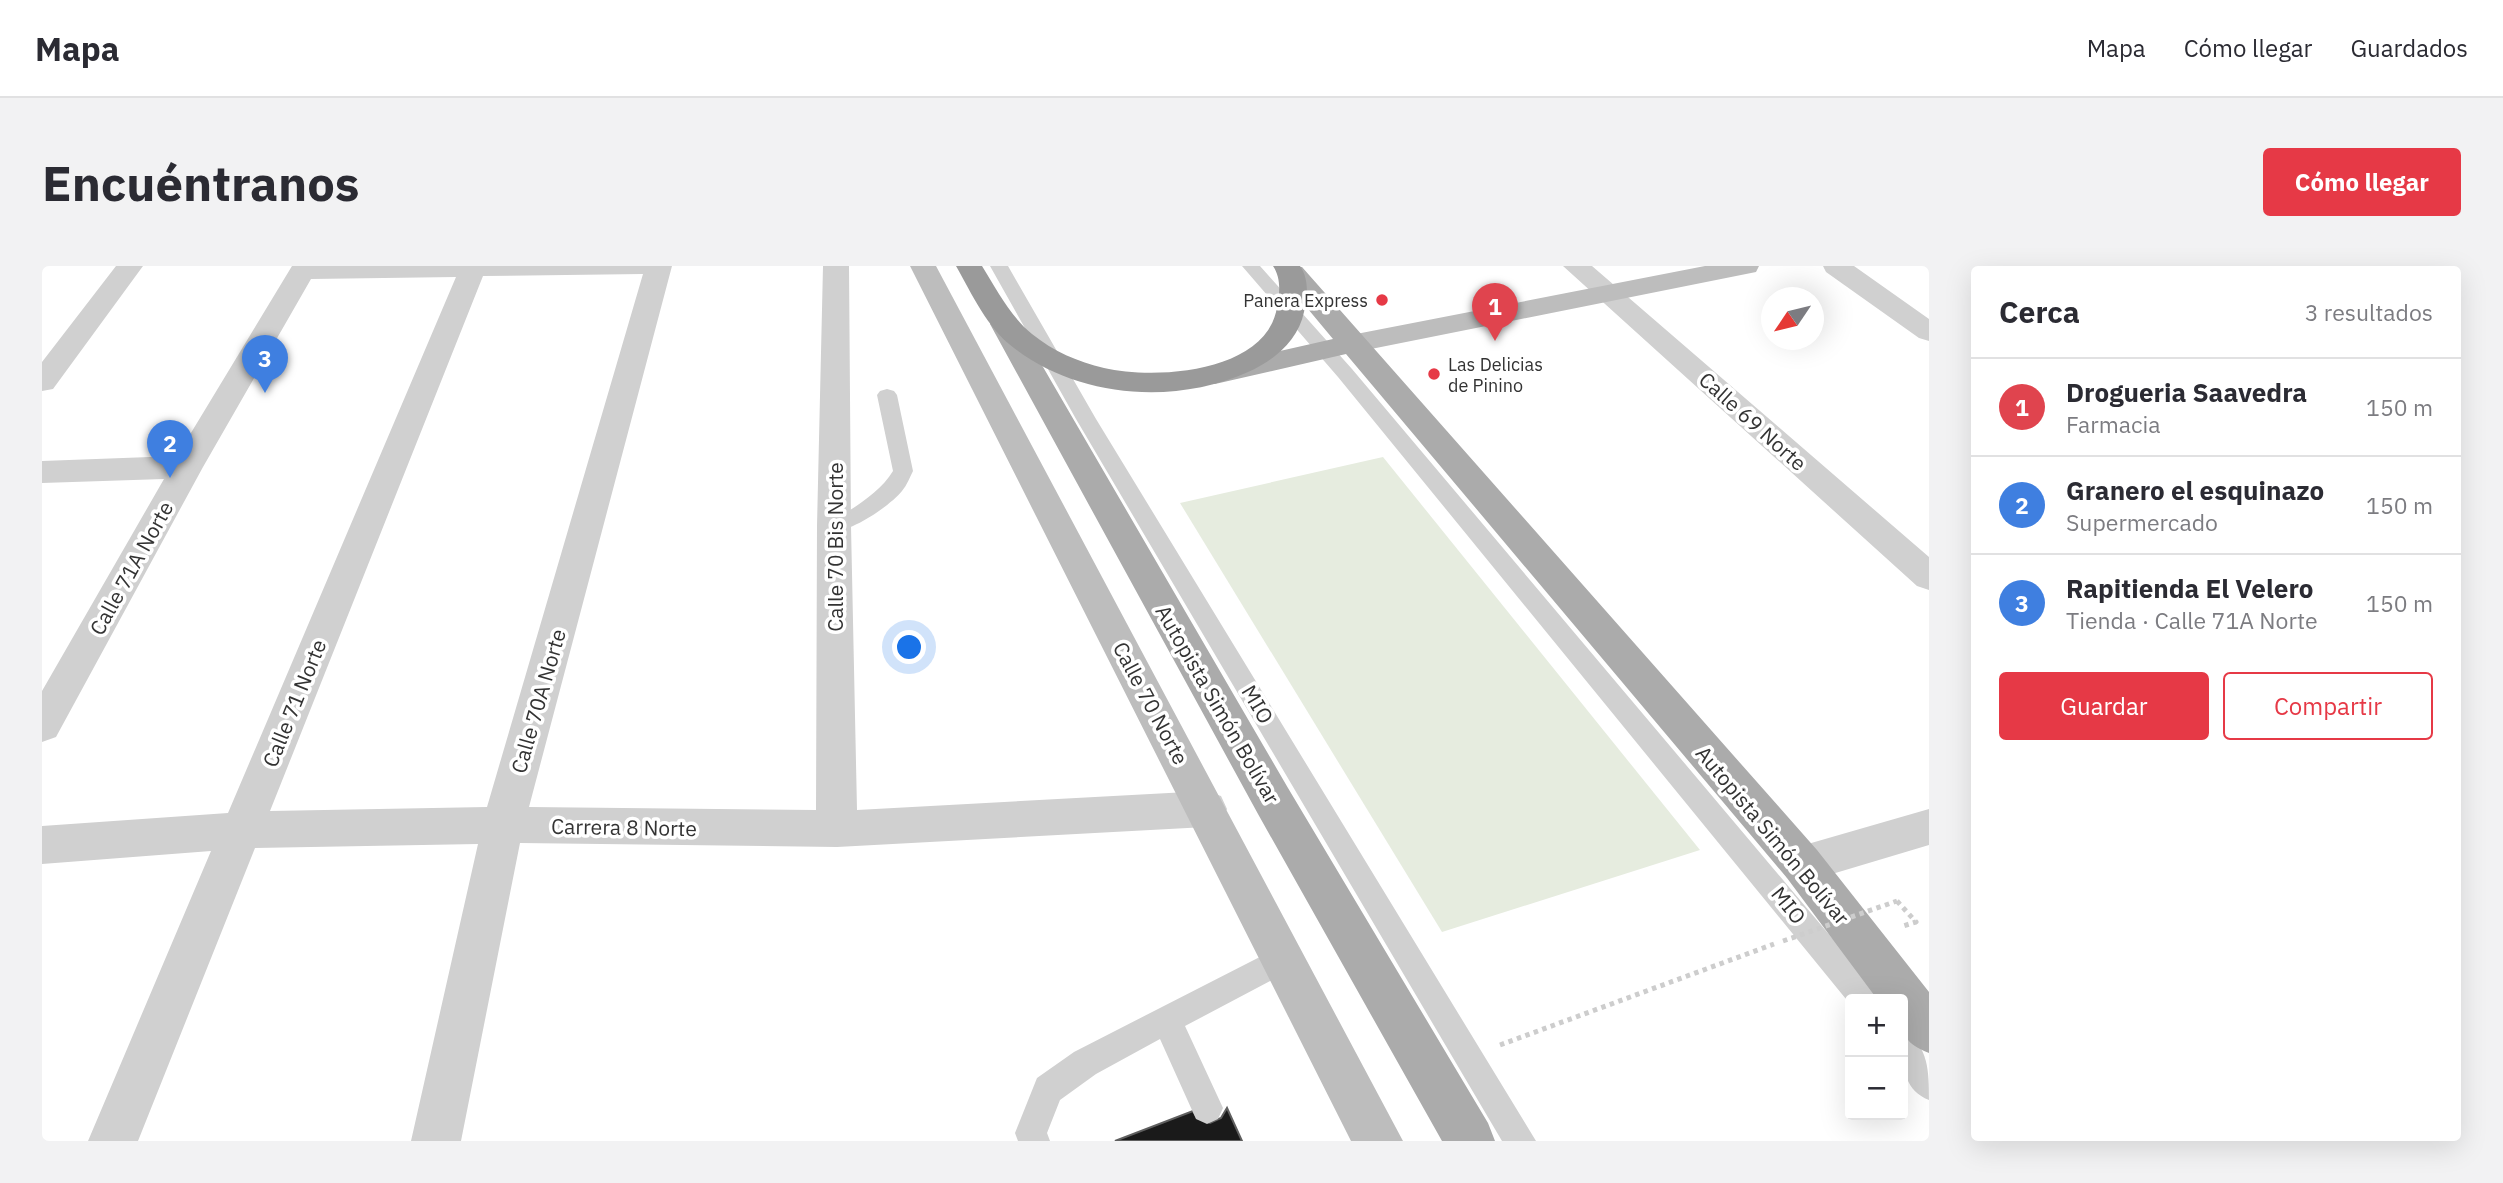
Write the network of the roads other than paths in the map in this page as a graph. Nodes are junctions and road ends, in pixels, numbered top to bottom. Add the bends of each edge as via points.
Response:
1 (130, 266) edge
2 (649, 266) edge
3 (659, 266) edge
4 (836, 266) edge
5 (923, 266) edge
6 (970, 266) edge
7 (999, 266) edge
8 (1251, 266) edge
9 (1576, 266) edge
10 (1746, 266) edge
11 (1836, 266) edge
12 (473, 267) edge
13 (304, 268) edge
14 (1289, 269) edge
15 (1607, 292) junction
16 (1290, 311) junction
17 (1004, 324) junction
18 (1929, 332) edge
19 (1338, 347) junction
20 (1054, 362) junction
21 (1215, 376) junction
22 (42, 382) edge
23 (887, 395) dead end
24 (187, 467) junction
25 (42, 472) edge
26 (834, 526) junction
27 (1929, 577) edge
28 (42, 726) edge
29 (1206, 809) junction
30 (503, 825) junction
31 (1929, 827) edge
32 (836, 828) junction
33 (242, 830) junction
34 (42, 845) edge
35 (1802, 864) junction
36 (1283, 959) junction
37 (1861, 994) edge
38 (1167, 1020) junction
39 (1922, 1033) edge
40 (1929, 1085) edge
41 (1207, 1108) dead end
42 (113, 1141) edge
43 (436, 1141) edge
44 (1034, 1141) edge
45 (1378, 1141) edge
46 (1470, 1141) edge
47 (1520, 1141) edge

1 - 22 street
2 - 12 street
3 - 30 street, Calle 70A Norte
4 - 26 street, Calle 70 Bis Norte
5 - 29 street, Calle 70 Norte
6 - 17 highway, Autopista Simón Bolívar
7 - 20 lane, MIO
8 - 16 lane, MIO
9 - 15 street, Calle 69 Norte
10 - 15 street
11 - 18 street
12 - 13 street
12 - 33 street, Calle 71 Norte
13 - 24 street, Calle 71A Norte
14 - 16 highway
14 - 19 main road, Autopista Simón Bolívar
15 - 19 street
15 - 27 street, Calle 69 Norte
16 - 19 lane, MIO
16 - 21 highway via 1270,346 1237,368
17 - 20 highway
17 - 46 main road, Autopista Simón Bolívar
19 - 21 main road
19 - 35 main road, Autopista Simón Bolívar
19 - 37 lane, MIO
20 - 21 highway via 1135,381 1177,382
20 - 47 lane, MIO
23 - 26 lane via 902,471 894,487 855,517
24 - 25 street
24 - 28 street, Calle 71A Norte
26 - 32 street, Calle 70 Bis Norte
29 - 32 street, Carrera 8 Norte
29 - 36 street, Calle 70 Norte
30 - 32 street, Carrera 8 Norte
30 - 33 street, Carrera 8 Norte
30 - 43 street, Calle 70A Norte
31 - 35 street
33 - 34 street, Carrera 8 Norte
33 - 42 street, Calle 71 Norte
35 - 39 main road, Autopista Simón Bolívar
36 - 38 lane
36 - 45 street, Calle 70 Norte
38 - 41 lane
38 - 44 lane via 1085,1063 1048,1089 1031,1133
39 - 40 lane

